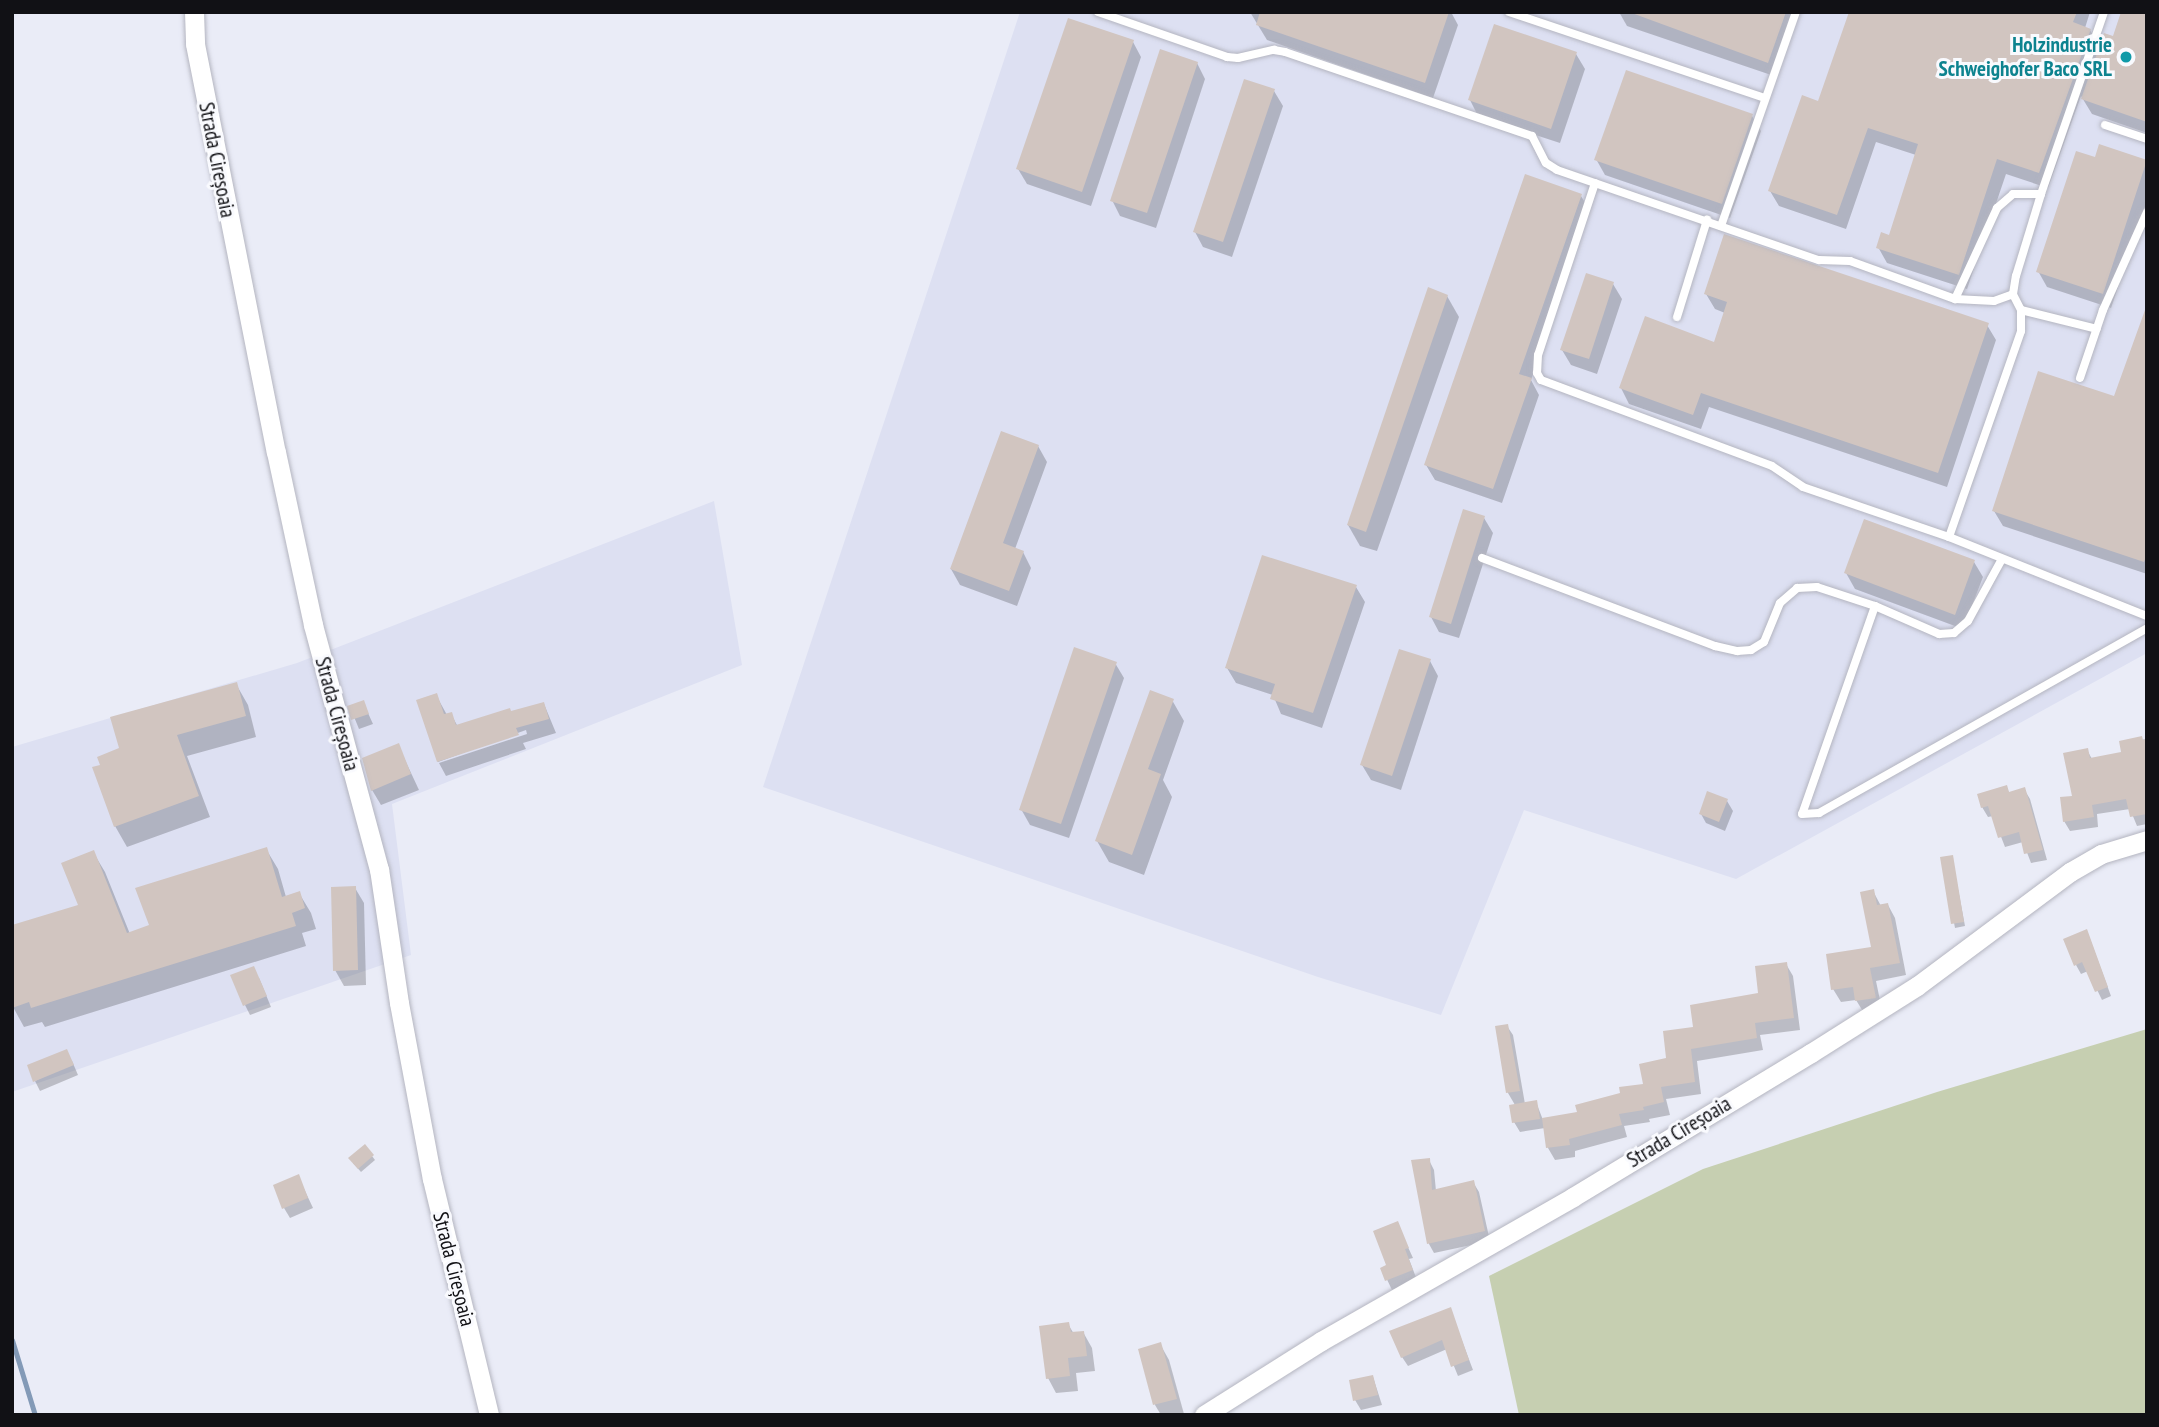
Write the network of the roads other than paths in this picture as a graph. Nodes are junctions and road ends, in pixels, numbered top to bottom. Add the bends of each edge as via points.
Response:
1 (194, 12) edge
2 (1098, 12) edge
3 (1509, 12) edge
4 (1796, 12) edge
5 (2104, 12) edge
6 (1764, 98) junction
7 (2105, 125) dead end
8 (2147, 139) edge
9 (1595, 183) junction
10 (2041, 194) junction
11 (2147, 212) edge
12 (1707, 220) junction
13 (1721, 226) junction
14 (2013, 294) junction
15 (1955, 299) junction
16 (2021, 310) junction
17 (1677, 317) dead end
18 (2097, 329) junction
19 (2080, 378) dead end
20 (1949, 537) junction
21 (1482, 558) dead end
22 (2002, 559) junction
23 (1875, 606) junction
24 (2147, 616) edge
25 (2147, 628) edge
26 (2147, 840) edge
27 (489, 1415) edge
28 (1204, 1415) edge

1 - 27 street, Strada Cireșoaia via 197,57 276,452 313,625 379,869 398,1003 432,1179
2 - 9 lane via 1227,57 1285,52 1532,136 1546,163
3 - 6 lane
4 - 6 lane
5 - 10 lane
6 - 13 lane
7 - 8 lane
9 - 12 lane
9 - 20 lane via 1538,355 1541,380 1772,466 1804,487
10 - 14 lane
10 - 15 lane via 2013,194 1997,208
11 - 18 lane
12 - 13 lane
12 - 17 lane
13 - 15 lane via 1818,260 1850,261
14 - 15 lane via 1994,301
14 - 16 lane
16 - 18 lane
16 - 20 lane via 2021,331
18 - 19 lane
20 - 22 lane
21 - 23 lane via 1737,651 1764,642 1780,603 1797,588 1817,587
22 - 23 lane via 1968,621 1954,633 1939,634
22 - 24 lane
23 - 25 lane via 1802,814 1819,813
26 - 28 street, Strada Cireșoaia via 2101,854 2070,872 1917,986 1811,1053

